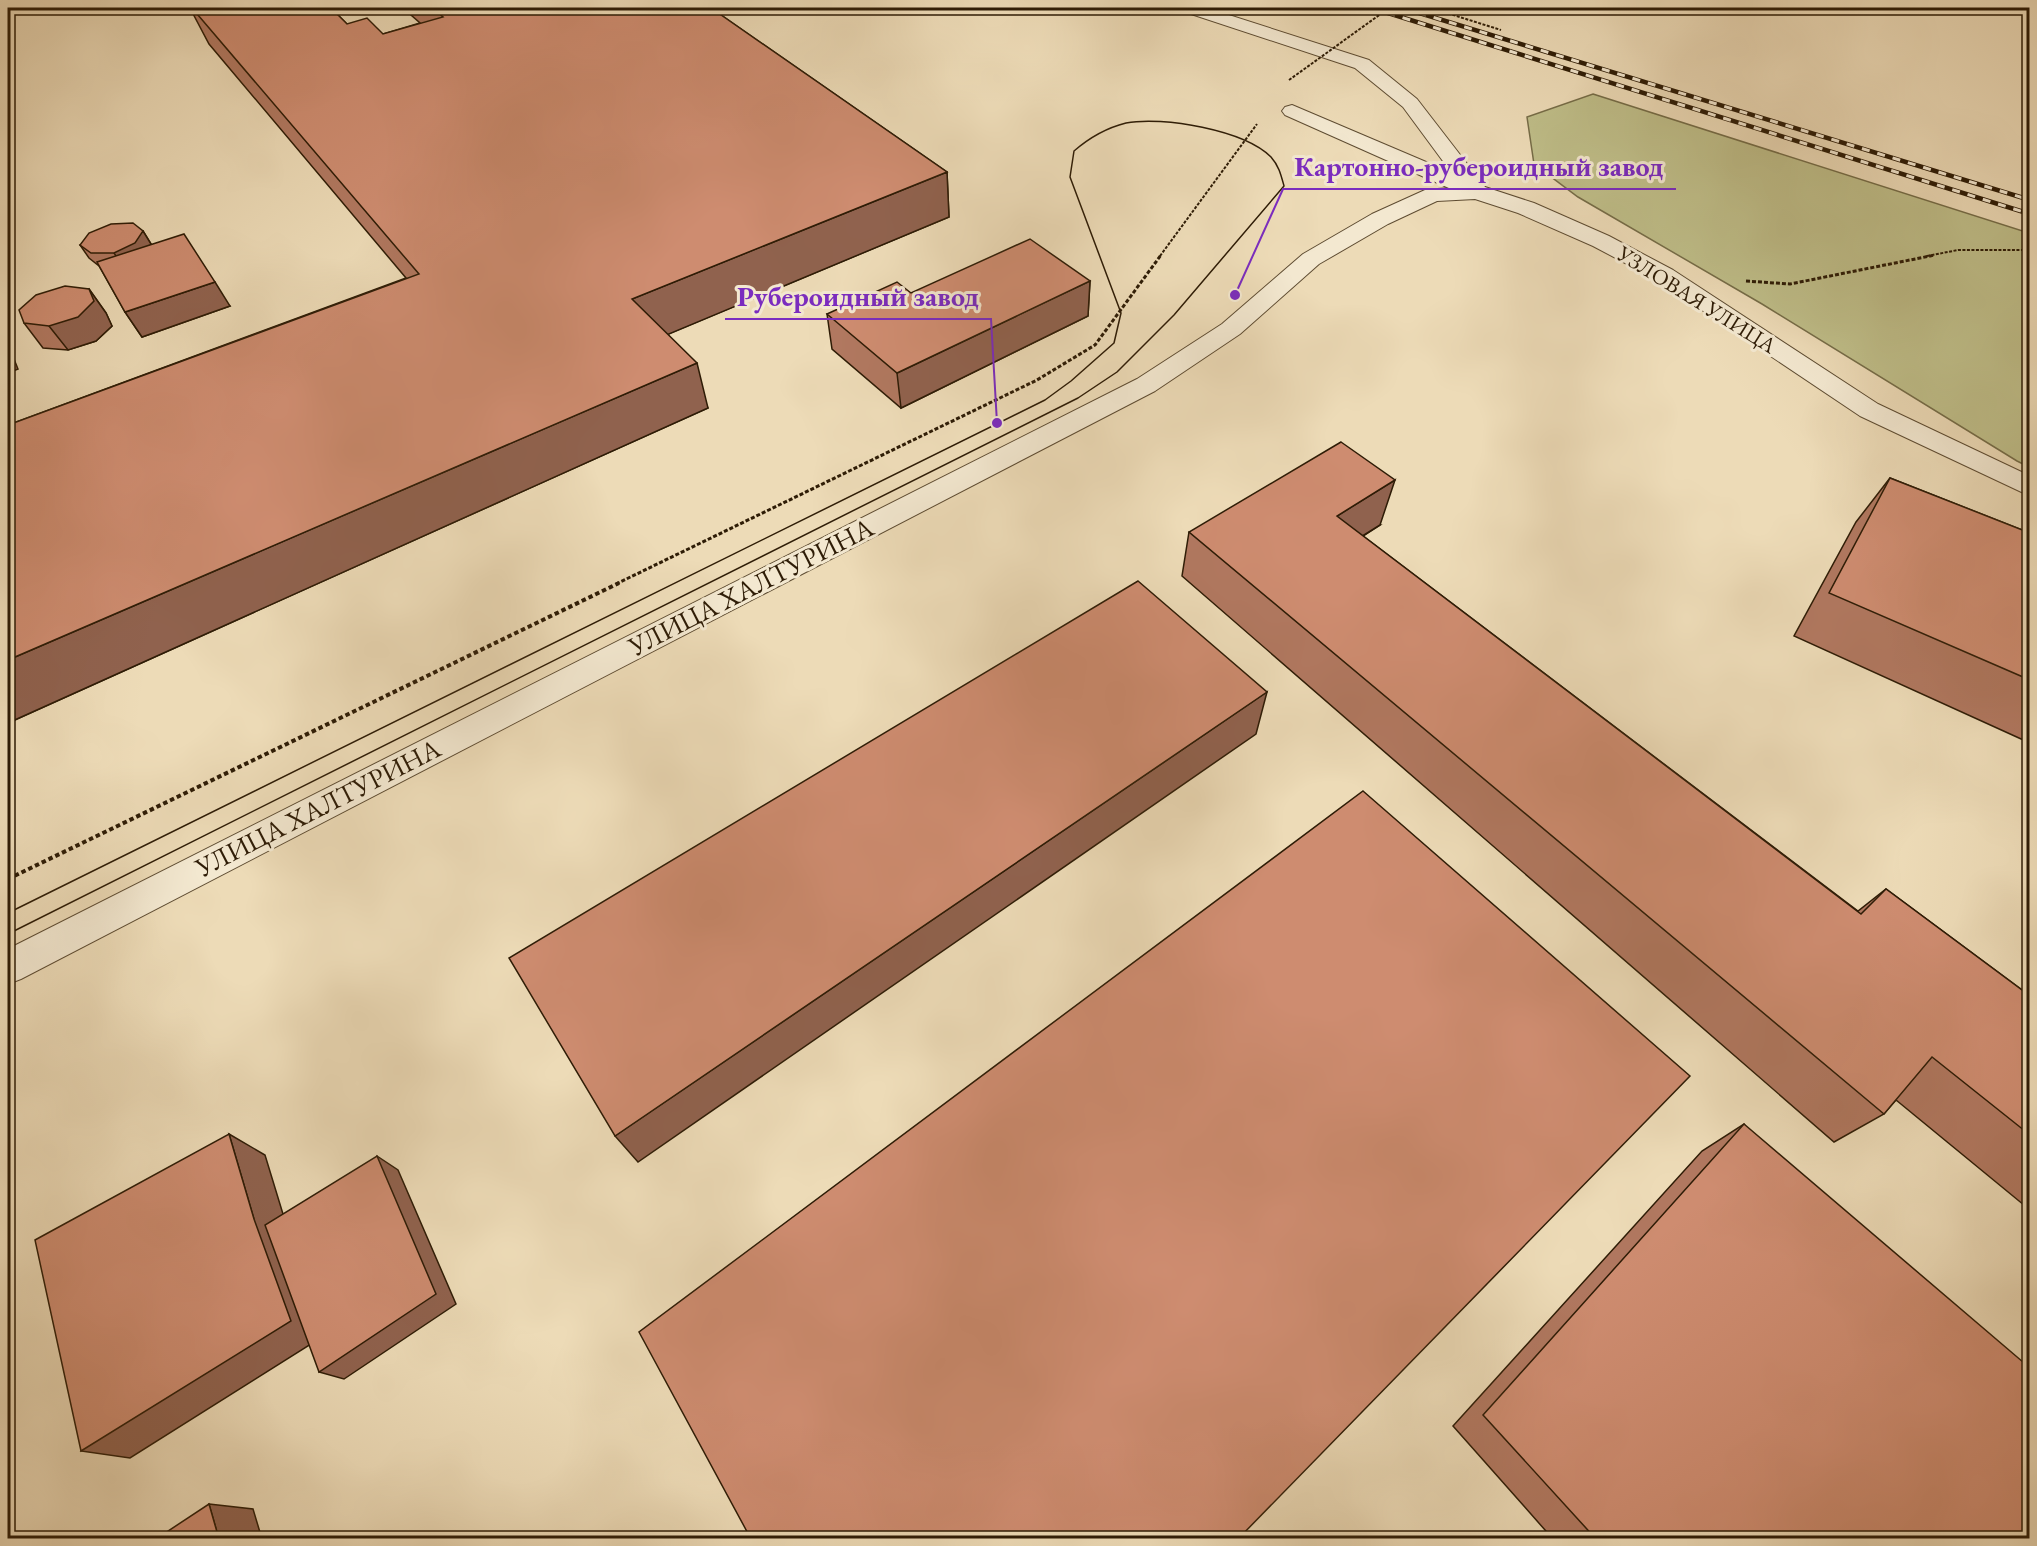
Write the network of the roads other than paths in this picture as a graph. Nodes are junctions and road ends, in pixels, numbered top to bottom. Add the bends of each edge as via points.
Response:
1 (1191, 8) edge
2 (1292, 111) dead end
3 (1477, 192) junction
4 (2030, 487) edge
5 (8, 967) edge

1 - 3 street via 1362,64 1410,103
2 - 3 street, УЗЛОВАЯ УЛИЦА
3 - 4 street, УЗЛОВАЯ УЛИЦА via 1537,212 1665,275 1869,410
3 - 5 street, УЛИЦА ХАЛТУРИНА via 1433,195 1380,219 1311,259 1231,329 1146,385

